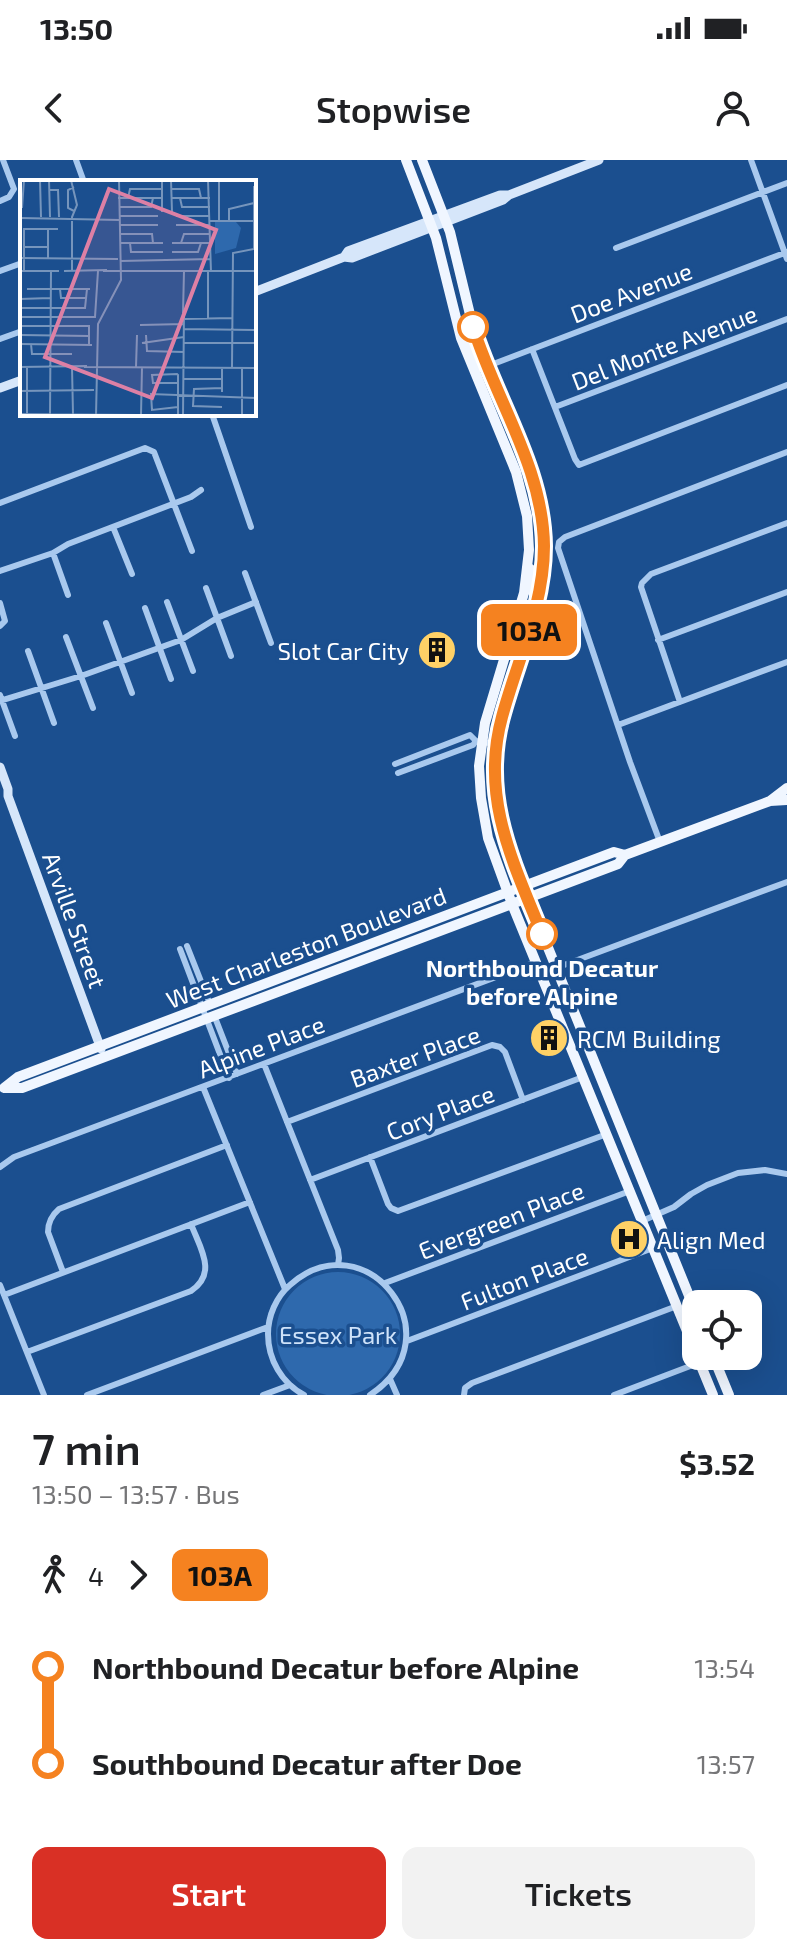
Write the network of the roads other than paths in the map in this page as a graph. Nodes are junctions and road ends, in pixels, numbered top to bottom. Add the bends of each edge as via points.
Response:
1 (3, 160) edge
2 (76, 160) edge
3 (406, 160) edge
4 (422, 160) edge
5 (599, 160) edge
6 (751, 160) edge
7 (583, 163) edge
8 (83, 180) edge
9 (787, 183) edge
10 (762, 192) junction
11 (0, 201) edge
12 (445, 219) junction
13 (431, 224) junction
14 (616, 248) dead end
15 (786, 255) edge
16 (20, 264) edge
17 (0, 271) edge
18 (256, 291) edge
19 (787, 319) edge
20 (20, 332) edge
21 (460, 334) junction
22 (0, 339) edge
23 (532, 349) junction
24 (488, 366) junction
25 (474, 372) junction
26 (20, 381) edge
27 (787, 385) edge
28 (0, 388) edge
29 (504, 405) junction
30 (555, 407) junction
31 (213, 416) edge
32 (787, 452) edge
33 (201, 490) dead end
34 (0, 503) edge
35 (175, 503) junction
36 (787, 523) edge
37 (113, 527) junction
38 (251, 527) dead end
39 (192, 551) dead end
40 (53, 553) junction
41 (528, 567) junction
42 (0, 571) edge
43 (245, 573) dead end
44 (132, 574) dead end
45 (206, 588) dead end
46 (787, 592) edge
47 (68, 595) dead end
48 (167, 602) dead end
49 (256, 602) junction
50 (0, 603) edge
51 (536, 606) junction
52 (145, 608) dead end
53 (217, 618) junction
54 (106, 623) dead end
55 (0, 626) edge
56 (66, 637) dead end
57 (181, 640) junction
58 (658, 640) junction
59 (271, 643) dead end
60 (160, 648) junction
61 (28, 651) dead end
62 (231, 656) dead end
63 (787, 662) edge
64 (120, 663) junction
65 (193, 671) dead end
66 (81, 676) junction
67 (171, 679) dead end
68 (41, 687) junction
69 (132, 693) dead end
70 (1, 700) edge
71 (680, 702) junction
72 (93, 708) dead end
73 (54, 723) dead end
74 (618, 725) junction
75 (15, 736) dead end
76 (478, 742) junction
77 (496, 744) junction
78 (395, 764) dead end
79 (1, 773) edge
80 (398, 773) dead end
81 (0, 785) edge
82 (787, 788) edge
83 (8, 796) junction
84 (787, 800) edge
85 (770, 801) junction
86 (660, 842) junction
87 (625, 855) junction
88 (515, 866) junction
89 (563, 871) junction
90 (787, 882) edge
91 (523, 886) junction
92 (508, 892) junction
93 (528, 898) junction
94 (512, 904) junction
95 (401, 932) junction
96 (183, 948) dead end
97 (354, 950) junction
98 (368, 958) junction
99 (536, 962) junction
100 (556, 968) junction
101 (306, 981) junction
102 (208, 1012) junction
103 (100, 1046) junction
104 (572, 1048) junction
105 (104, 1057) junction
106 (264, 1064) junction
107 (597, 1069) junction
108 (237, 1074) junction
109 (583, 1077) junction
110 (229, 1078) junction
111 (604, 1086) junction
112 (203, 1087) junction
113 (2, 1089) edge
114 (523, 1100) junction
115 (287, 1122) junction
116 (607, 1134) junction
117 (227, 1145) junction
118 (370, 1157) junction
119 (0, 1167) edge
120 (787, 1174) edge
121 (310, 1180) junction
122 (630, 1191) junction
123 (250, 1202) junction
124 (656, 1215) junction
125 (642, 1221) junction
126 (191, 1224) junction
127 (653, 1248) junction
128 (338, 1265) junction
129 (63, 1272) junction
130 (385, 1283) junction
131 (0, 1285) edge
132 (285, 1289) junction
133 (687, 1290) edge
134 (4, 1295) junction
135 (677, 1306) junction
136 (682, 1318) edge
137 (268, 1327) junction
138 (407, 1341) junction
139 (27, 1352) junction
140 (682, 1365) edge
141 (703, 1370) edge
142 (719, 1370) edge
143 (390, 1379) junction
144 (290, 1385) junction
145 (642, 1385) junction
146 (44, 1395) edge
147 (87, 1395) edge
148 (263, 1395) edge
149 (304, 1395) edge
150 (370, 1395) edge
151 (397, 1395) edge
152 (464, 1395) edge
153 (614, 1395) edge
154 (646, 1395) edge
155 (713, 1395) edge
156 (729, 1395) edge

1 - 11 street via 14,189
2 - 8 street
3 - 13 main road
4 - 12 main road
5 - 7 main road
6 - 10 street
7 - 12 main road via 503,200
9 - 10 street
10 - 14 street
10 - 15 street
12 - 13 main road
12 - 24 main road
13 - 18 main road
13 - 21 main road
15 - 23 street, Doe Avenue
16 - 17 street
19 - 30 street, Del Monte Avenue
20 - 22 street
21 - 24 main road via 481,366
21 - 25 main road
23 - 24 street, Doe Avenue
23 - 30 street
24 - 29 main road
25 - 29 main road via 483,374
25 - 41 main road via 522,494
26 - 28 main road
27 - 30 street via 579,465
29 - 51 main road via 540,507 544,546
31 - 38 street
32 - 74 street via 559,542
33 - 35 street
34 - 35 street via 145,448 154,452
35 - 37 street
35 - 39 street
36 - 58 street via 651,574 641,587
37 - 40 street
37 - 44 street
40 - 42 street
40 - 47 street
41 - 51 main road via 535,573
41 - 76 main road
43 - 49 street
45 - 53 street
46 - 58 street
48 - 57 street
49 - 53 street
49 - 59 street
50 - 55 street via 5,621
51 - 77 main road
52 - 60 street
53 - 57 street
53 - 62 street
54 - 64 street
56 - 66 street
57 - 60 street
57 - 65 street
58 - 71 street
60 - 64 street
60 - 67 street
61 - 68 street
63 - 71 street
64 - 66 street
64 - 69 street
66 - 68 street
66 - 72 street
68 - 70 street
68 - 73 street
70 - 75 street
71 - 74 street
74 - 86 street
76 - 77 street
76 - 78 street via 470,735
76 - 80 street
76 - 92 main road via 484,821
77 - 88 main road via 498,814
79 - 83 main road, Arville Street
81 - 83 main road, Arville Street
82 - 85 main road, West Charleston Boulevard
83 - 103 main road, Arville Street
84 - 85 main road, West Charleston Boulevard
85 - 86 main road, West Charleston Boulevard
86 - 87 main road, West Charleston Boulevard
87 - 89 main road, West Charleston Boulevard via 614,852
87 - 93 main road, West Charleston Boulevard via 618,864
88 - 89 main road via 529,875
88 - 91 main road
89 - 91 main road, West Charleston Boulevard
90 - 100 street
91 - 92 main road, West Charleston Boulevard
91 - 93 main road
92 - 94 main road
92 - 95 main road, West Charleston Boulevard
93 - 94 main road, West Charleston Boulevard
93 - 100 main road
94 - 98 main road, West Charleston Boulevard
94 - 99 main road
95 - 97 main road, West Charleston Boulevard
95 - 98 main road
96 - 102 street
97 - 101 main road via 350,958
97 - 102 main road, West Charleston Boulevard
98 - 101 main road, West Charleston Boulevard
99 - 104 main road
99 - 106 street, Alpine Place
100 - 107 main road
101 - 102 main road, West Charleston Boulevard
102 - 103 main road, West Charleston Boulevard
102 - 105 main road, West Charleston Boulevard
102 - 108 street
102 - 110 street
103 - 105 main road, Arville Street
103 - 113 main road, West Charleston Boulevard via 18,1077
104 - 107 main road via 589,1068
104 - 109 main road
105 - 113 main road, West Charleston Boulevard via 22,1088
106 - 108 street, Alpine Place
106 - 115 street
107 - 111 main road
108 - 110 street, Alpine Place
109 - 111 main road via 591,1074
109 - 114 street, Cory Place
109 - 116 main road
110 - 112 street, Alpine Place
111 - 124 main road
112 - 117 street
112 - 119 street, Alpine Place via 14,1157
114 - 115 street, Baxter Place via 505,1052 492,1045
114 - 118 street, Cory Place
115 - 121 street
116 - 118 street via 403,1211 388,1204
116 - 122 main road
117 - 123 street
117 - 129 street via 59,1209 48,1232
118 - 121 street, Cory Place
120 - 124 street via 738,1173
121 - 128 street via 338,1250
122 - 125 main road
122 - 130 street, Evergreen Place
123 - 126 street
123 - 132 street
124 - 125 street
124 - 133 main road
125 - 127 main road
126 - 129 street
126 - 139 street via 206,1266 197,1287
127 - 135 main road
127 - 138 street, Fulton Place
128 - 130 street via 359,1268
128 - 132 street via 312,1270
129 - 134 street
130 - 138 street via 402,1309
131 - 134 street
132 - 137 street
134 - 139 street
135 - 136 main road
135 - 152 street via 472,1383
137 - 144 street via 270,1352
137 - 147 street
138 - 143 street
139 - 146 street
140 - 145 street
141 - 155 main road
142 - 156 main road
143 - 150 street
143 - 151 street
144 - 148 street
144 - 149 street
145 - 153 street
145 - 154 street

